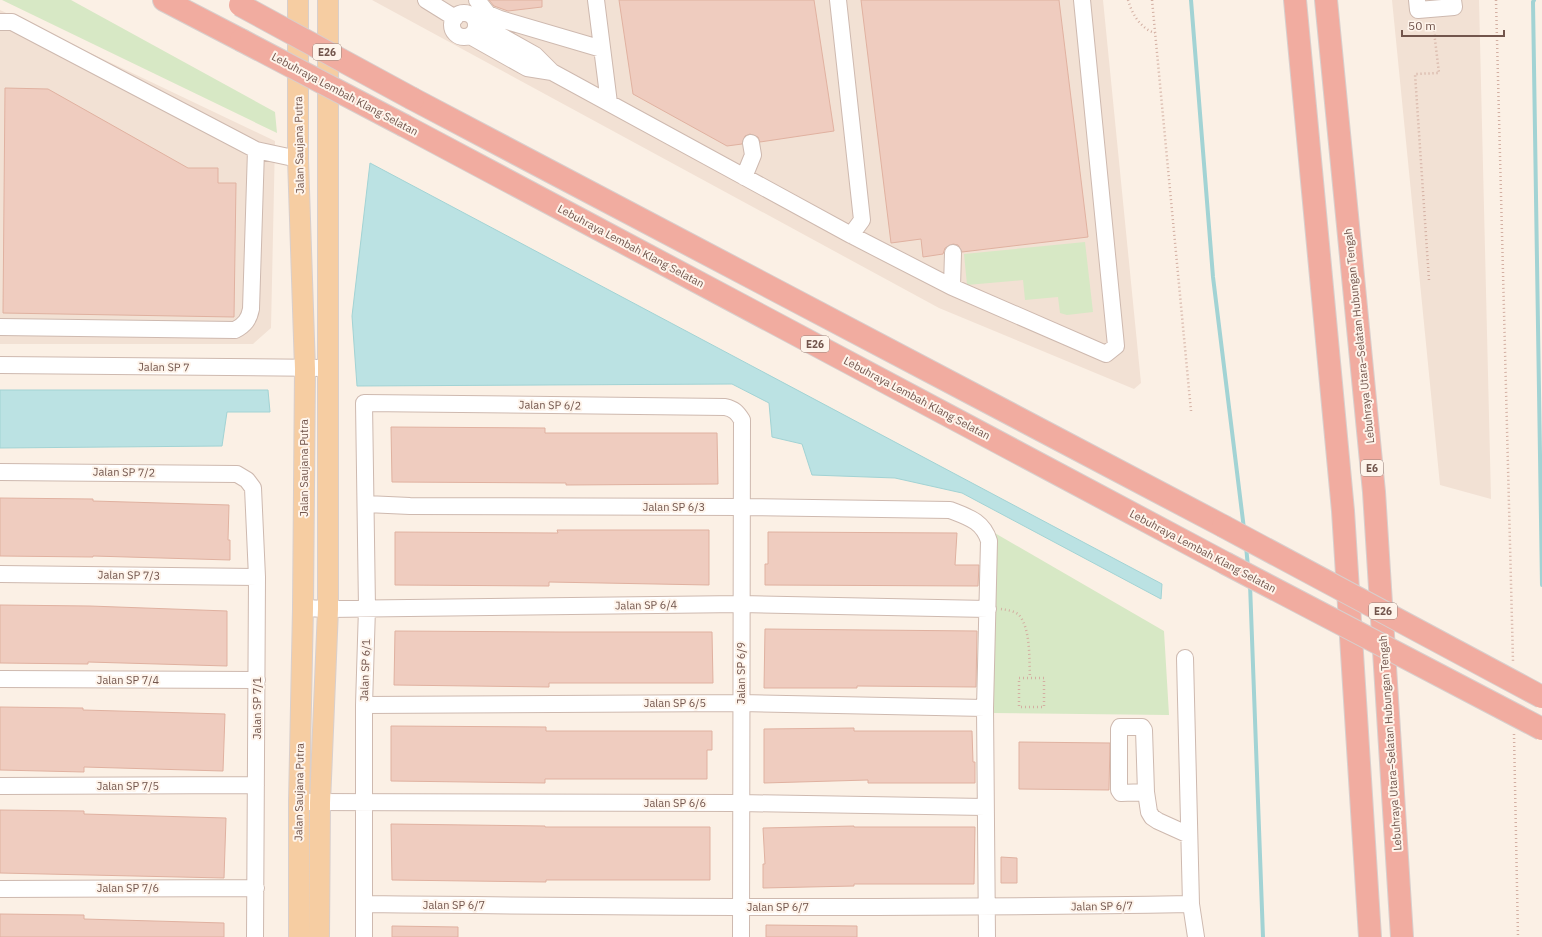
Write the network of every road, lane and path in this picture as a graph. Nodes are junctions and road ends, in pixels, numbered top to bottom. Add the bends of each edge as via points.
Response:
1 (164, 0) edge
2 (298, 0) edge
3 (328, 0) edge
4 (426, 0) edge
5 (443, 0) edge
6 (467, 0) edge
7 (477, 0) edge
8 (596, 0) edge
9 (838, 0) edge
10 (1082, 0) edge
11 (1128, 0) edge
12 (1152, 0) edge
13 (1295, 0) edge
14 (1326, 0) edge
15 (1417, 0) edge
16 (1453, 0) edge
17 (1496, 0) edge
18 (236, 2) edge
19 (1431, 9) junction
20 (0, 22) edge
21 (1155, 33) junction
22 (602, 49) junction
23 (609, 103) junction
24 (751, 143) dead end
25 (256, 150) junction
26 (298, 158) junction
27 (744, 177) junction
28 (851, 235) junction
29 (953, 253) dead end
30 (1429, 280) dead end
31 (952, 288) junction
32 (0, 327) edge
33 (0, 365) edge
34 (329, 368) junction
35 (305, 369) junction
36 (364, 403) joint
37 (736, 411) joint
38 (1191, 411) dead end
39 (0, 472) edge
40 (247, 480) joint
41 (366, 504) junction
42 (742, 507) junction
43 (0, 574) edge
44 (257, 577) junction
45 (741, 604) junction
46 (303, 608) junction
47 (367, 608) junction
48 (328, 609) junction
49 (988, 609) junction
50 (1185, 658) dead end
51 (1513, 664) dead end
52 (1030, 678) junction
53 (0, 679) edge
54 (257, 680) junction
55 (1542, 697) edge
56 (740, 703) junction
57 (364, 705) junction
58 (985, 708) junction
59 (1514, 726) dead end
60 (1542, 729) edge
61 (0, 786) edge
62 (256, 786) junction
63 (1146, 792) dead end
64 (299, 802) junction
65 (364, 802) junction
66 (320, 803) junction
67 (740, 804) junction
68 (985, 807) junction
69 (1189, 835) junction
70 (256, 888) junction
71 (0, 889) edge
72 (365, 904) junction
73 (1191, 904) junction
74 (741, 907) junction
75 (988, 907) junction
76 (255, 937) edge
77 (299, 937) edge
78 (319, 937) edge
79 (364, 937) edge
80 (741, 937) edge
81 (987, 937) edge
82 (1196, 937) edge
83 (1370, 937) edge
84 (1402, 937) edge
85 (1518, 937) edge

1 - 60 highway, Lebuhraya Lembah Klang Selatan / E26, bridge
2 - 26 main road, Jalan Saujana Putra
3 - 34 main road, Jalan Saujana Putra
4 - 23 street via 455,18 461,14 472,16 473,29 535,55 552,72
5 - 6 street via 450,5 459,5
7 - 22 street via 488,14 500,19
8 - 22 street
9 - 28 street via 862,220
10 - 31 street via 1116,346 1106,354
11 - 21 path via 1140,23 1148,31
12 - 21 path
13 - 83 highway via 1343,511
14 - 84 highway, Lebuhraya Utara–Selatan Hubungan Tengah / E6 via 1374,492
15 - 19 street via 1418,10
16 - 19 street via 1454,7
17 - 51 path
18 - 55 highway, E26, bridge via 413,99
19 - 30 path via 1439,73 1415,74
20 - 25 street via 12,22
21 - 38 path
22 - 23 street
23 - 27 street
24 - 27 street via 753,155
25 - 26 street
25 - 32 street via 251,309 249,318 242,327 235,330
26 - 35 main road, Jalan Saujana Putra
27 - 28 street
28 - 31 street
29 - 31 street
33 - 35 street, Jalan SP 7
34 - 35 street, Jalan SP 7
34 - 48 main road, Jalan Saujana Putra
35 - 46 main road, Jalan Saujana Putra
36 - 37 street, Jalan SP 6/2 via 725,407
36 - 41 street, Jalan SP 6/1
37 - 42 street, Jalan SP 6/9 via 742,420
39 - 40 street, Jalan SP 7/2 via 238,474
40 - 44 street, Jalan SP 7/1 via 254,488
41 - 42 street, Jalan SP 6/3
41 - 47 street, Jalan SP 6/1
42 - 45 street, Jalan SP 6/9
42 - 49 street, Jalan SP 6/3 via 950,510 966,516 980,524 987,532
43 - 44 street, Jalan SP 7/3
44 - 54 street, Jalan SP 7/1
45 - 47 street, Jalan SP 6/4
45 - 49 street, Jalan SP 6/4
45 - 56 street, Jalan SP 6/9
46 - 48 street, Jalan SP 6/4
46 - 64 main road, Jalan Saujana Putra
47 - 48 street, Jalan SP 6/4
47 - 57 street, Jalan SP 6/1
48 - 66 main road, Jalan Saujana Putra
49 - 52 path via 1002,609 1019,615 1027,633
49 - 58 street
50 - 69 street
52 - 52 path via 1019,678 1019,707 1044,707 1044,678
53 - 54 street, Jalan SP 7/4
54 - 62 street, Jalan SP 7/1
56 - 57 street, Jalan SP 6/5
56 - 58 street, Jalan SP 6/5
56 - 67 street, Jalan SP 6/9
57 - 65 street, Jalan SP 6/1
58 - 68 street
59 - 85 path
61 - 62 street, Jalan SP 7/5
62 - 70 street, Jalan SP 7/1
63 - 69 street via 1147,807 1152,817
64 - 66 street, Jalan SP 6/6
64 - 77 main road, Jalan Saujana Putra
65 - 66 street, Jalan SP 6/6
65 - 67 street, Jalan SP 6/6
65 - 72 street, Jalan SP 6/1
66 - 78 main road, Jalan Saujana Putra
67 - 68 street, Jalan SP 6/6
67 - 74 street, Jalan SP 6/9
68 - 75 street
69 - 73 street
70 - 71 street, Jalan SP 7/6
70 - 76 street, Jalan SP 7/1
72 - 74 street, Jalan SP 6/7
72 - 79 street, Jalan SP 6/1
73 - 75 street, Jalan SP 6/7
73 - 82 street
74 - 75 street, Jalan SP 6/7
74 - 80 street, Jalan SP 6/9
75 - 81 street

